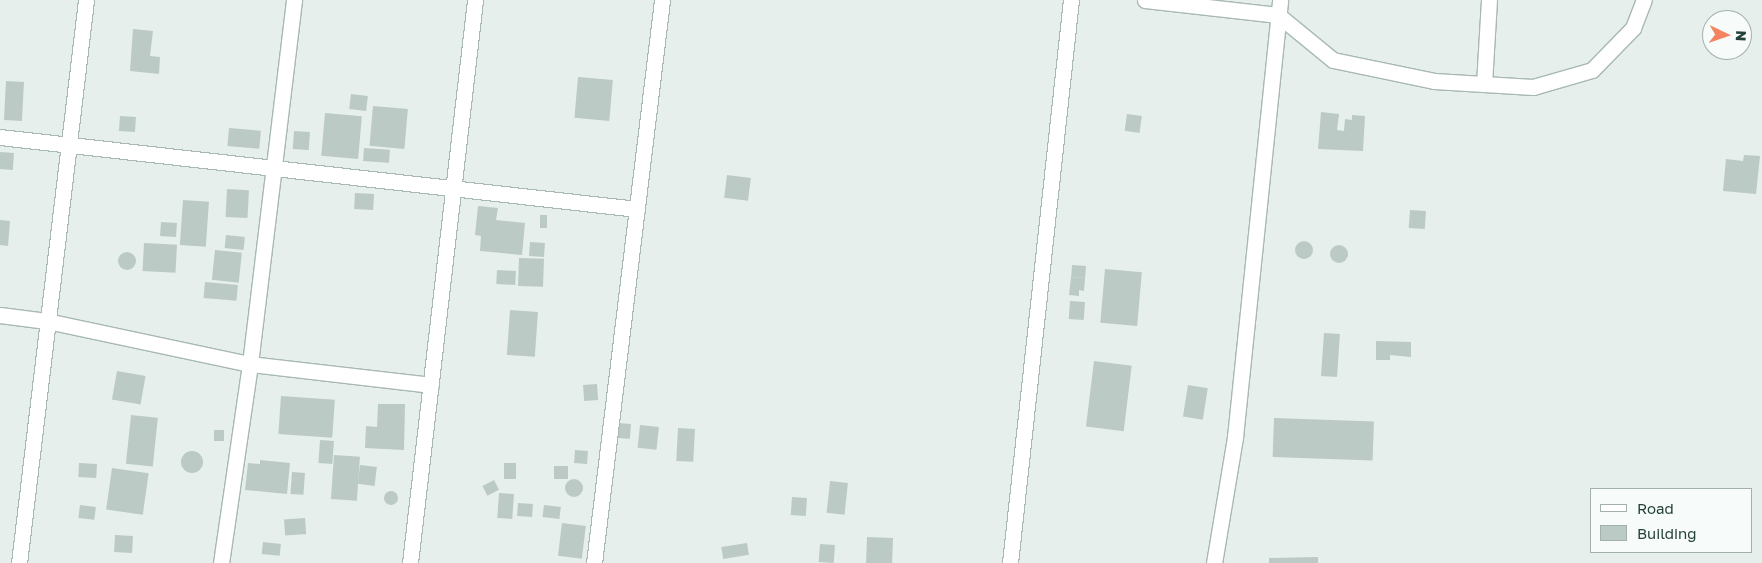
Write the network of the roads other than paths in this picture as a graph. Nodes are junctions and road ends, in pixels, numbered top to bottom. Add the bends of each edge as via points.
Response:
1 (86, 0) edge
2 (294, 0) edge
3 (475, 0) edge
4 (662, 0) edge
5 (1071, 0) edge
6 (1145, 0) edge
7 (1489, 0) edge
8 (1644, 0) edge
9 (1279, 8) edge
10 (1484, 84) junction
11 (0, 137) edge
12 (70, 146) junction
13 (274, 170) junction
14 (454, 186) junction
15 (637, 209) junction
16 (0, 314) edge
17 (46, 321) junction
18 (250, 364) junction
19 (431, 385) junction
20 (19, 563) edge
21 (221, 563) edge
22 (410, 563) edge
23 (594, 563) edge
24 (1010, 563) edge
25 (1214, 563) edge

1 - 12 street
2 - 13 street
3 - 14 street
4 - 15 street
5 - 24 street
6 - 9 street
7 - 10 street
8 - 10 street via 1633,28 1592,70 1533,87
9 - 10 street via 1333,60 1434,82
9 - 25 street via 1235,437
11 - 12 street
12 - 13 street
12 - 17 street
13 - 14 street
13 - 18 street
14 - 15 street
14 - 19 street
15 - 23 street
16 - 17 street
17 - 18 street
17 - 20 street
18 - 19 street
18 - 21 street
19 - 22 street

